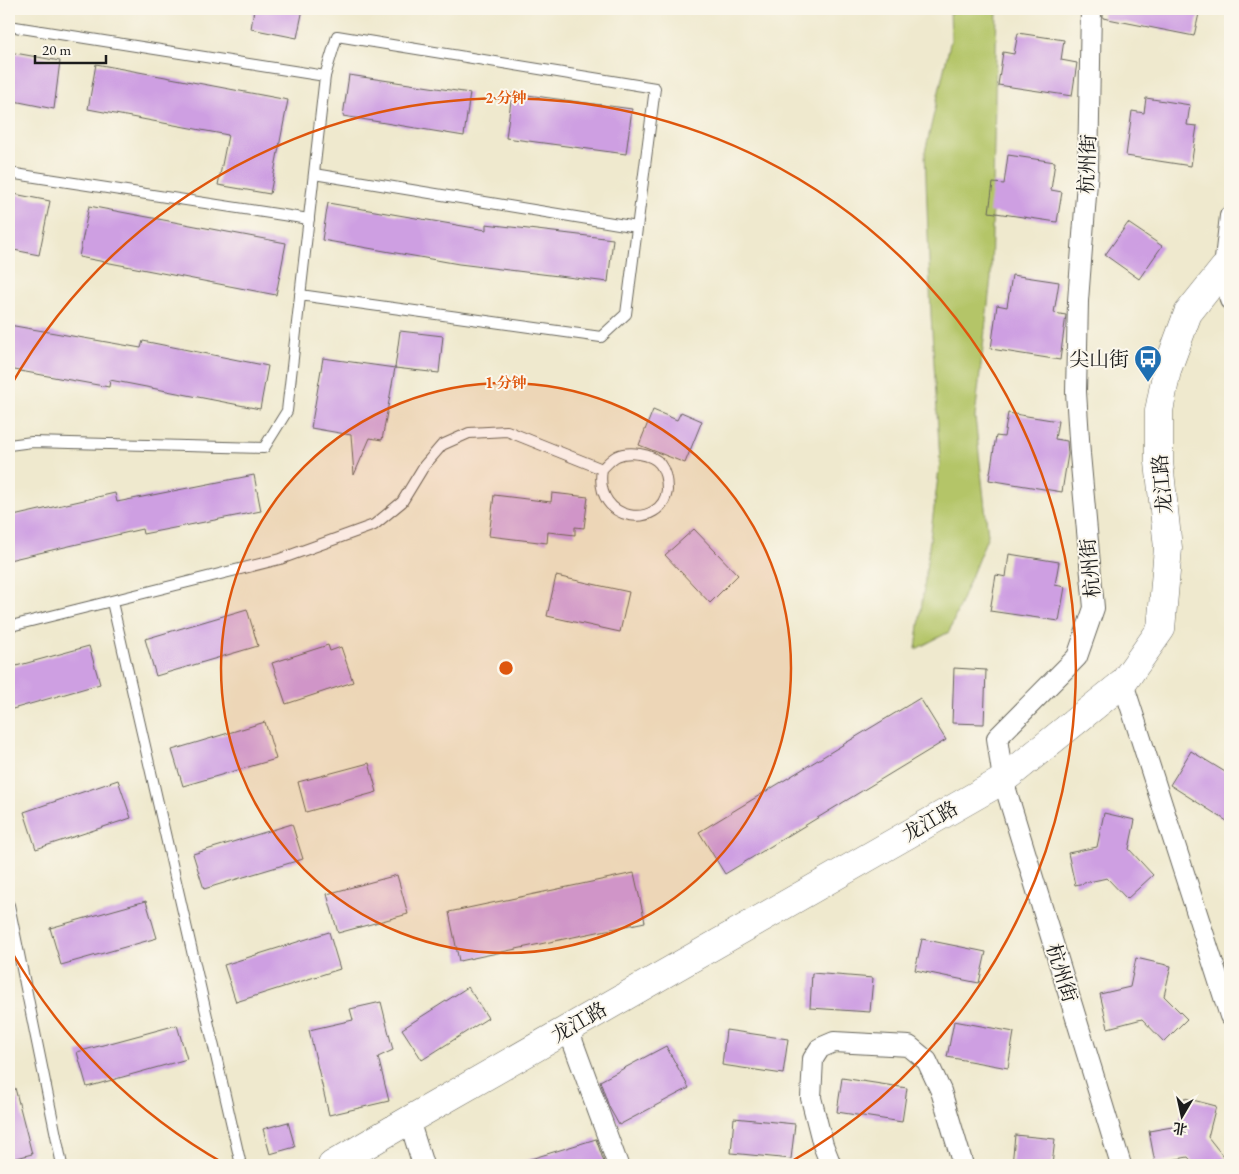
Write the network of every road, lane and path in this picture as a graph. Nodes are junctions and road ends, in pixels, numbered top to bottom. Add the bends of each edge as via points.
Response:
1 (1091, 9) edge
2 (9, 26) edge
3 (325, 76) junction
4 (9, 172) edge
5 (314, 174) junction
6 (1230, 216) edge
7 (309, 219) junction
8 (637, 227) junction
9 (1227, 267) edge
10 (300, 295) junction
11 (1230, 300) edge
12 (9, 445) edge
13 (602, 469) junction
14 (112, 602) junction
15 (9, 625) edge
16 (1123, 683) junction
17 (1003, 780) junction
18 (9, 905) edge
19 (1230, 1016) edge
20 (568, 1029) junction
21 (408, 1120) junction
22 (62, 1165) edge
23 (241, 1165) edge
24 (332, 1165) edge
25 (424, 1165) edge
26 (618, 1165) edge
27 (831, 1165) edge
28 (963, 1165) edge
29 (1121, 1165) edge

1 - 17 street, 杭州街 via 1088,169 1078,301 1076,392 1094,608 1077,657 998,738
2 - 3 lane
3 - 5 lane
3 - 8 lane via 337,36 655,88
4 - 7 lane
5 - 7 lane
5 - 8 lane
6 - 9 street
7 - 10 lane
8 - 10 lane via 626,314 601,337
9 - 11 street
9 - 16 street, 龙江路 via 1188,313 1167,370 1159,411 1159,462 1168,548 1161,629
10 - 12 lane via 287,411 264,448 32,442
13 - 13 lane via 602,492 615,510 629,516 644,515 660,507 666,496 664,470 658,461 647,456 617,456
13 - 14 lane via 507,431 469,433 442,445 424,466 402,502 374,525 280,559
14 - 15 lane
14 - 23 lane
16 - 17 street, 龙江路
16 - 19 street
17 - 20 street, 龙江路
17 - 29 street, 杭州街
18 - 22 lane
20 - 21 street, 龙江路
20 - 26 street
21 - 24 street, 龙江路
21 - 25 street
27 - 28 street via 811,1098 813,1060 820,1048 834,1042 909,1046 927,1061 941,1091

